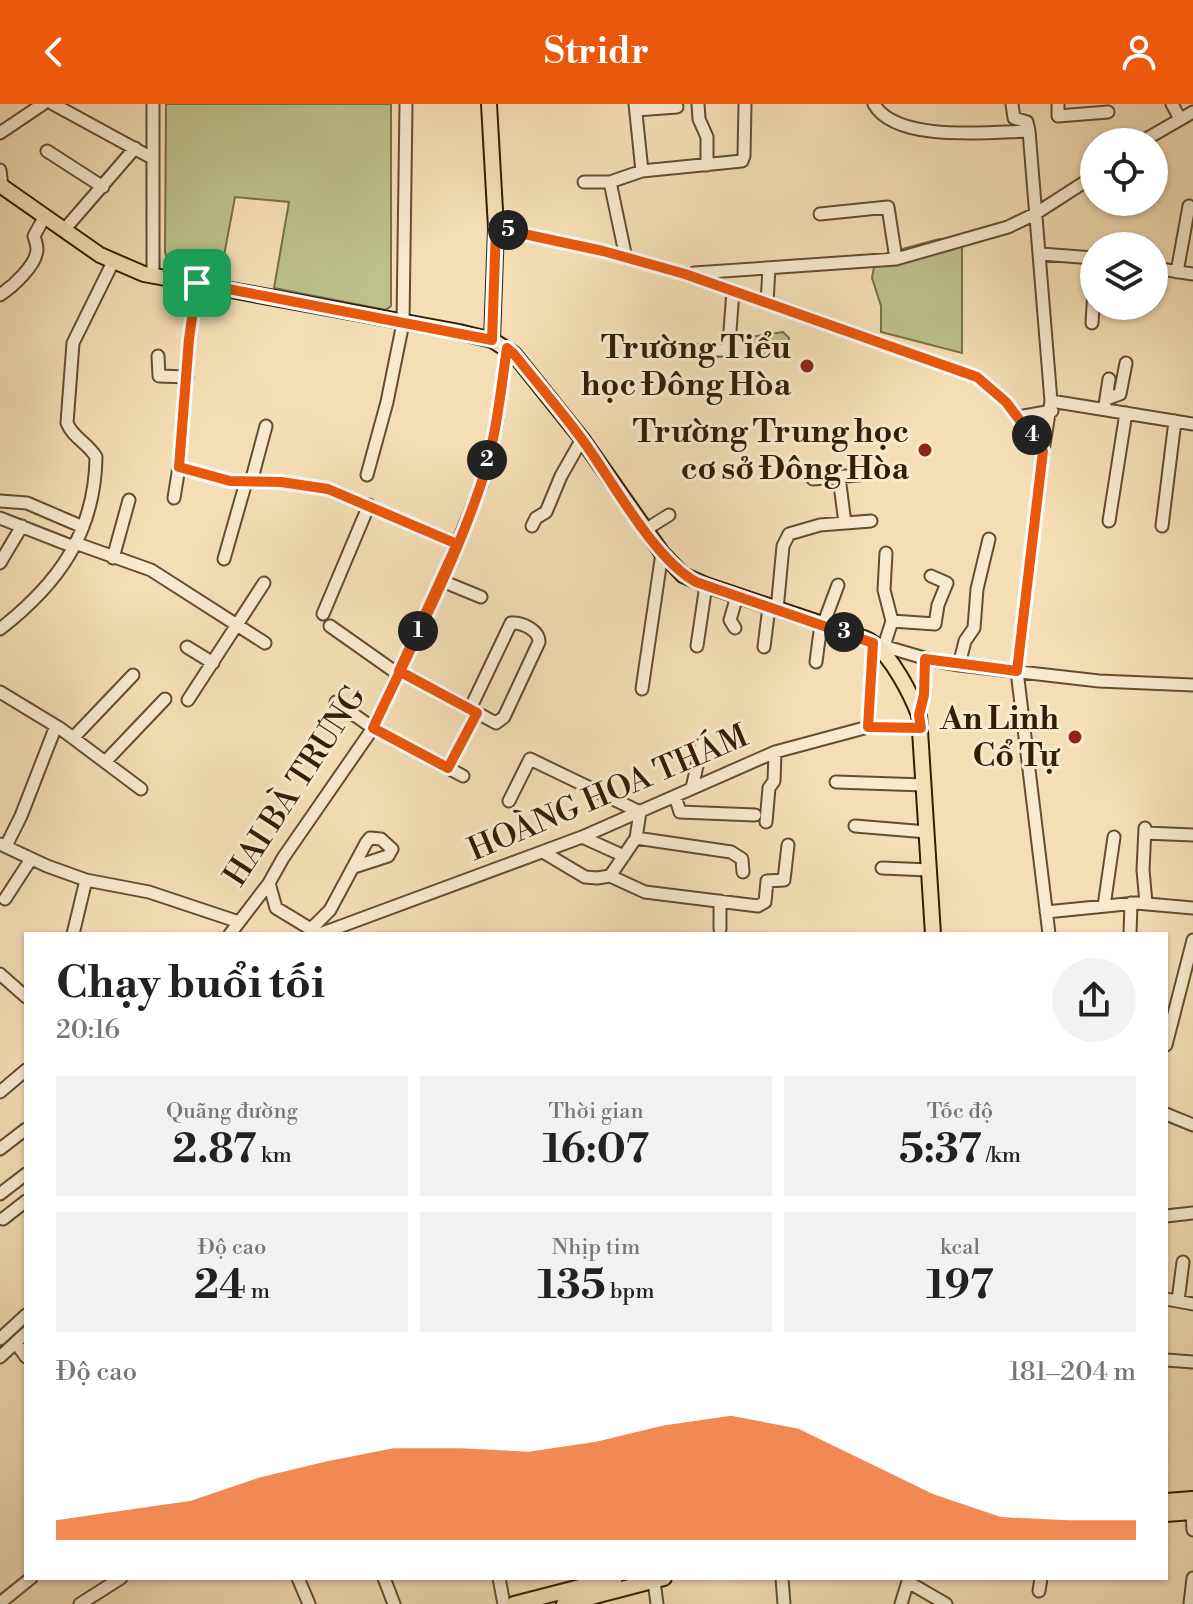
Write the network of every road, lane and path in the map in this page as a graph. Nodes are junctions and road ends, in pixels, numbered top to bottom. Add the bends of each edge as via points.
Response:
1 (43, 104) edge
2 (53, 104) edge
3 (153, 104) edge
4 (406, 104) edge
5 (489, 104) edge
6 (698, 104) edge
7 (745, 104) edge
8 (874, 104) edge
9 (1012, 104) edge
10 (1058, 104) edge
11 (1172, 104) edge
12 (635, 107) edge
13 (677, 107) dead end
14 (1108, 112) dead end
15 (1193, 112) edge
16 (1180, 119) junction
17 (1165, 128) edge
18 (1029, 131) junction
19 (0, 133) edge
20 (135, 148) junction
21 (47, 151) dead end
22 (152, 158) junction
23 (707, 165) junction
24 (0, 170) edge
25 (642, 171) junction
26 (584, 182) dead end
27 (610, 182) junction
28 (1080, 185) edge
29 (1, 186) edge
30 (103, 187) junction
31 (1189, 206) dead end
32 (820, 214) dead end
33 (1035, 214) junction
34 (45, 216) junction
35 (496, 228) junction
36 (64, 230) junction
37 (1041, 254) junction
38 (1080, 257) edge
39 (626, 258) junction
40 (896, 259) junction
41 (113, 262) junction
42 (769, 268) junction
43 (1168, 270) edge
44 (1177, 272) junction
45 (685, 274) junction
46 (1193, 274) edge
47 (153, 277) junction
48 (197, 283) junction
49 (733, 291) junction
50 (0, 295) edge
51 (767, 303) junction
52 (1092, 320) edge
53 (403, 323) junction
54 (1092, 323) dead end
55 (492, 340) junction
56 (507, 348) junction
57 (660, 351) dead end
58 (158, 356) dead end
59 (1126, 363) dead end
60 (187, 377) junction
61 (1109, 379) dead end
62 (1105, 404) junction
63 (1052, 406) junction
64 (1126, 413) junction
65 (1018, 417) junction
66 (1175, 421) junction
67 (1193, 424) edge
68 (266, 426) dead end
69 (582, 439) junction
70 (1043, 451) junction
71 (179, 467) junction
72 (868, 474) dead end
73 (367, 475) dead end
74 (839, 477) junction
75 (813, 479) dead end
76 (249, 482) junction
77 (174, 498) dead end
78 (129, 500) dead end
79 (0, 501) edge
80 (369, 505) junction
81 (669, 515) dead end
82 (0, 518) edge
83 (871, 521) dead end
84 (1109, 521) dead end
85 (845, 523) junction
86 (22, 526) junction
87 (532, 526) dead end
88 (1162, 526) dead end
89 (83, 527) junction
90 (645, 530) junction
91 (989, 539) dead end
92 (457, 544) junction
93 (74, 545) junction
94 (662, 553) junction
95 (886, 553) dead end
96 (113, 558) junction
97 (224, 559) dead end
98 (0, 563) edge
99 (931, 576) dead end
100 (442, 581) junction
101 (264, 583) dead end
102 (706, 585) junction
103 (838, 585) dead end
104 (737, 596) junction
105 (481, 597) dead end
106 (773, 608) junction
107 (323, 614) dead end
108 (892, 621) junction
109 (237, 624) junction
110 (822, 624) junction
111 (330, 626) dead end
112 (735, 628) dead end
113 (0, 629) edge
114 (265, 643) dead end
115 (879, 644) junction
116 (697, 646) dead end
117 (187, 647) dead end
118 (764, 647) dead end
119 (925, 659) junction
120 (816, 662) dead end
121 (213, 663) junction
122 (959, 665) junction
123 (1017, 671) junction
124 (398, 673) junction
125 (133, 675) dead end
126 (1193, 685) edge
127 (642, 689) dead end
128 (0, 692) edge
129 (165, 699) dead end
130 (188, 700) dead end
131 (336, 702) dead end
132 (473, 711) junction
133 (920, 722) junction
134 (56, 726) junction
135 (868, 727) junction
136 (373, 728) junction
137 (73, 738) junction
138 (702, 744) dead end
139 (775, 752) junction
140 (105, 762) junction
141 (448, 768) junction
142 (463, 776) dead end
143 (836, 782) dead end
144 (924, 785) junction
145 (692, 788) junction
146 (141, 789) dead end
147 (675, 796) junction
148 (509, 801) dead end
149 (640, 812) junction
150 (755, 815) dead end
151 (766, 822) dead end
152 (855, 826) dead end
153 (927, 832) junction
154 (1193, 835) edge
155 (582, 837) junction
156 (1114, 837) dead end
157 (636, 838) junction
158 (3, 845) edge
159 (788, 845) dead end
160 (543, 852) junction
161 (624, 856) junction
162 (31, 859) junction
163 (354, 867) dead end
164 (882, 868) dead end
165 (929, 870) junction
166 (743, 872) dead end
167 (610, 876) junction
168 (86, 880) junction
169 (269, 883) junction
170 (5, 899) dead end
171 (720, 901) junction
172 (1131, 903) junction
173 (1146, 903) junction
174 (1104, 906) junction
175 (1193, 908) edge
176 (330, 910) junction
177 (1046, 912) junction
178 (239, 922) junction
179 (347, 923) junction
180 (720, 929) dead end
181 (73, 932) edge
182 (232, 932) edge
183 (316, 932) edge
184 (933, 932) edge
185 (1049, 932) edge
186 (1130, 932) edge
187 (1193, 940) edge
188 (0, 974) edge
189 (24, 995) edge
190 (1168, 1037) edge
191 (24, 1072) edge
192 (0, 1092) edge
193 (1168, 1115) edge
194 (1193, 1125) edge
195 (24, 1131) edge
196 (0, 1149) edge
197 (24, 1176) edge
198 (0, 1194) edge
199 (24, 1203) edge
200 (1193, 1213) edge
201 (1168, 1216) edge
202 (3, 1219) dead end
203 (1183, 1262) dead end
204 (1172, 1300) edge
205 (1193, 1304) edge
206 (24, 1317) edge
207 (24, 1335) edge
208 (0, 1339) edge
209 (16, 1343) junction
210 (24, 1354) edge
211 (0, 1357) edge
212 (1168, 1360) edge
213 (1193, 1362) edge
214 (1168, 1501) edge
215 (1192, 1506) edge
216 (1168, 1513) edge
217 (1193, 1530) edge
218 (1193, 1578) edge
219 (29, 1580) edge
220 (118, 1580) edge
221 (299, 1580) edge
222 (385, 1580) edge
223 (499, 1580) edge
224 (607, 1580) edge
225 (655, 1580) edge
226 (659, 1580) edge
227 (782, 1580) edge
228 (908, 1580) edge
229 (0, 1603) edge
230 (80, 1604) edge
231 (309, 1604) edge
232 (394, 1604) edge
233 (504, 1604) edge
234 (514, 1604) edge
235 (564, 1604) edge
236 (657, 1604) edge
237 (784, 1604) edge
238 (901, 1604) edge
239 (946, 1604) edge
240 (1190, 1604) edge

1 - 19 street
2 - 20 street
3 - 22 street
4 - 53 street
5 - 35 main road
6 - 23 street via 707,137
7 - 23 street via 742,161
8 - 18 street via 887,118 914,129
9 - 18 street via 1014,118 1027,122
10 - 14 street via 1058,116
11 - 16 street
12 - 13 street
12 - 25 street
15 - 16 street
16 - 17 street
18 - 33 street
20 - 22 street
20 - 30 street
21 - 30 street
22 - 47 street
23 - 25 street
24 - 29 street
25 - 27 street
26 - 27 street
27 - 39 street
28 - 33 street
29 - 34 main road
30 - 36 street
31 - 44 street
32 - 40 street via 888,207
33 - 37 street
33 - 40 street via 1008,227
34 - 36 main road
34 - 50 street via 34,236 37,249 32,261
35 - 39 street
35 - 55 main road
36 - 41 main road
37 - 38 street
37 - 63 street
39 - 45 street
40 - 42 street
41 - 47 main road
41 - 89 street via 71,352 67,423 96,457
42 - 45 street
42 - 51 street
43 - 44 street
44 - 46 street
45 - 49 street
47 - 48 main road
48 - 53 main road
48 - 60 street
49 - 51 street
49 - 57 street via 725,350
51 - 65 street via 977,377
52 - 54 street
53 - 55 main road
53 - 73 street
55 - 56 main road
56 - 69 main road
56 - 92 street, HAI BÀ TRƯNG via 481,486
58 - 60 street via 159,376
59 - 62 street via 1120,394
60 - 71 street
61 - 62 street
62 - 63 street
62 - 64 street
63 - 65 street
63 - 70 street
64 - 66 street
64 - 84 street
65 - 70 street
66 - 67 street
66 - 88 street
68 - 76 street
69 - 87 street via 546,512
69 - 90 main road
70 - 123 street
71 - 76 street
71 - 77 street
72 - 74 street
74 - 75 street
74 - 85 street
76 - 80 street via 322,488
76 - 97 street
78 - 96 street
79 - 89 street via 27,503
80 - 92 street
80 - 107 street
81 - 90 street
82 - 86 street
83 - 85 street
85 - 106 street via 789,534
86 - 93 street
86 - 98 street
89 - 93 street
90 - 94 main road
91 - 122 street via 974,628
92 - 100 street, HAI BÀ TRƯNG
93 - 96 street
93 - 113 street via 51,582
94 - 102 main road via 683,575
94 - 127 street
95 - 108 street via 884,590
96 - 109 street via 151,570
99 - 108 street via 947,583 935,624
100 - 105 street
100 - 124 street, HAI BÀ TRƯNG
101 - 109 street
102 - 104 main road
102 - 116 street
103 - 110 street
104 - 106 main road
104 - 112 street via 730,620
106 - 110 main road
106 - 118 street
108 - 115 street
109 - 114 street
109 - 121 street
110 - 115 main road
110 - 120 street
111 - 124 street
115 - 119 street
115 - 133 main road
115 - 135 street
117 - 121 street
119 - 122 street
119 - 133 street
121 - 130 street
122 - 123 street
123 - 126 street
123 - 177 street
124 - 132 street
124 - 136 street, HAI BÀ TRƯNG
125 - 137 street
128 - 134 street
129 - 140 street
131 - 136 street
132 - 132 street via 496,723 504,717 538,635 511,623
132 - 141 street
133 - 135 street, HOÀNG HOA THÁM
133 - 144 main road
134 - 137 street
134 - 158 street via 21,816
135 - 139 street, HOÀNG HOA THÁM
136 - 141 street
136 - 169 street, HAI BÀ TRƯNG
137 - 140 street
138 - 145 street
139 - 145 street, HOÀNG HOA THÁM
139 - 151 street
140 - 146 street
141 - 142 street
143 - 144 street
144 - 153 main road
145 - 147 street, HOÀNG HOA THÁM
147 - 149 street, HOÀNG HOA THÁM
147 - 150 street via 680,812
148 - 149 street via 530,759
149 - 155 street, HOÀNG HOA THÁM
149 - 157 street
152 - 153 street
153 - 165 main road
154 - 173 street via 1145,830
155 - 160 street, HOÀNG HOA THÁM
155 - 161 street
156 - 174 street
157 - 161 street
157 - 166 street via 731,852 742,859
158 - 162 street
159 - 171 street via 784,880 767,881 764,904
160 - 167 street via 585,877
160 - 179 street, HOÀNG HOA THÁM
161 - 167 street
162 - 168 street
162 - 170 street
163 - 176 street
164 - 165 street
165 - 184 main road
167 - 171 street via 645,892
168 - 178 street via 149,892
168 - 181 street
169 - 178 street, HAI BÀ TRƯNG
169 - 183 street via 276,908
171 - 180 street
172 - 173 street
172 - 174 street
172 - 186 street
173 - 175 street
174 - 177 street
176 - 179 street
176 - 183 street
177 - 185 street
178 - 182 street, HAI BÀ TRƯNG
179 - 183 street, HOÀNG HOA THÁM
187 - 190 street
188 - 189 street
191 - 192 street
193 - 194 street
195 - 196 street
197 - 198 street
199 - 202 street
200 - 201 street
203 - 204 street
204 - 205 street
206 - 208 street
207 - 209 street
209 - 210 street
209 - 211 street
212 - 213 street
214 - 215 main road
215 - 216 main road
215 - 217 street
218 - 240 street
219 - 229 street
220 - 230 street
221 - 231 street
222 - 232 street
223 - 233 street
224 - 234 main road
225 - 235 main road
226 - 236 street
227 - 237 street
228 - 238 street
228 - 239 street

